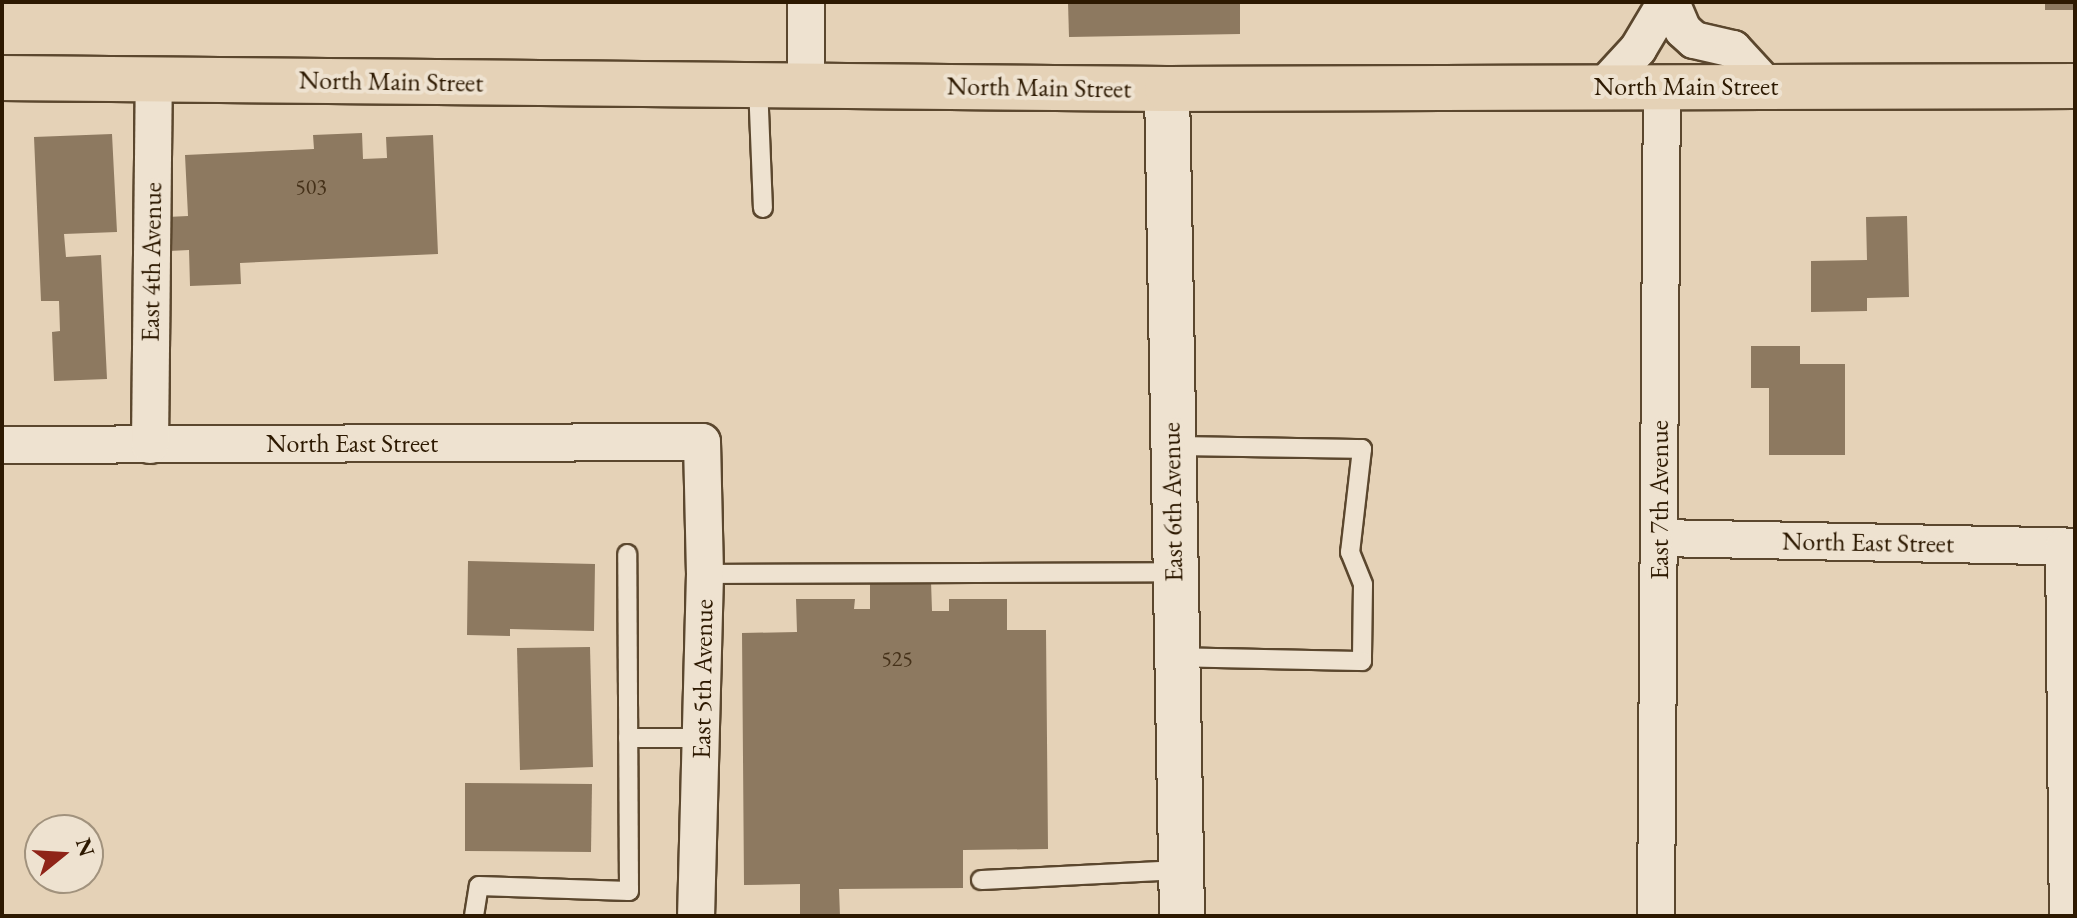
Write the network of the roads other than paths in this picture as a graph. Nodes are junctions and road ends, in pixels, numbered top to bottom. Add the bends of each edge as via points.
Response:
1 (806, 2) edge
2 (1668, 2) edge
3 (2, 78) edge
4 (154, 79) junction
5 (1662, 84) junction
6 (758, 85) junction
7 (806, 85) junction
8 (1767, 86) junction
9 (2075, 86) edge
10 (1603, 87) junction
11 (1167, 89) junction
12 (763, 208) dead end
13 (702, 442) joint
14 (2, 445) edge
15 (150, 445) junction
16 (1172, 446) junction
17 (1660, 538) junction
18 (2070, 547) edge
19 (627, 554) dead end
20 (1173, 572) junction
21 (705, 574) junction
22 (1174, 657) junction
23 (628, 738) junction
24 (702, 738) junction
25 (1181, 870) junction
26 (981, 880) dead end
27 (474, 916) edge
28 (696, 916) edge
29 (1182, 916) edge
30 (1656, 916) edge
31 (2068, 916) edge

1 - 7 street
2 - 8 street via 1694,40 1733,49
2 - 10 street via 1638,49
3 - 4 main road, North Main Street
4 - 6 main road, North Main Street
4 - 15 street, East 4th Avenue
5 - 8 main road, North Main Street
5 - 10 main road, North Main Street
5 - 17 street, East 7th Avenue
6 - 7 main road, North Main Street
6 - 12 lane
7 - 11 main road, North Main Street
8 - 9 main road, North Main Street
10 - 11 main road, North Main Street
11 - 16 main road, East 6th Avenue
13 - 15 street, North East Street
13 - 21 street, East 5th Avenue
14 - 15 street, North East Street
16 - 20 main road, East 6th Avenue
16 - 22 lane via 1362,449 1350,552 1363,585 1362,661
17 - 18 street, North East Street
17 - 30 street, East 7th Avenue
18 - 31 street
19 - 23 lane
20 - 21 lane
20 - 22 main road, East 6th Avenue
21 - 24 street, East 5th Avenue
22 - 25 main road, East 6th Avenue
23 - 24 lane
23 - 27 lane via 629,891 479,886
24 - 28 street, East 5th Avenue
25 - 26 lane
25 - 29 main road, East 6th Avenue

